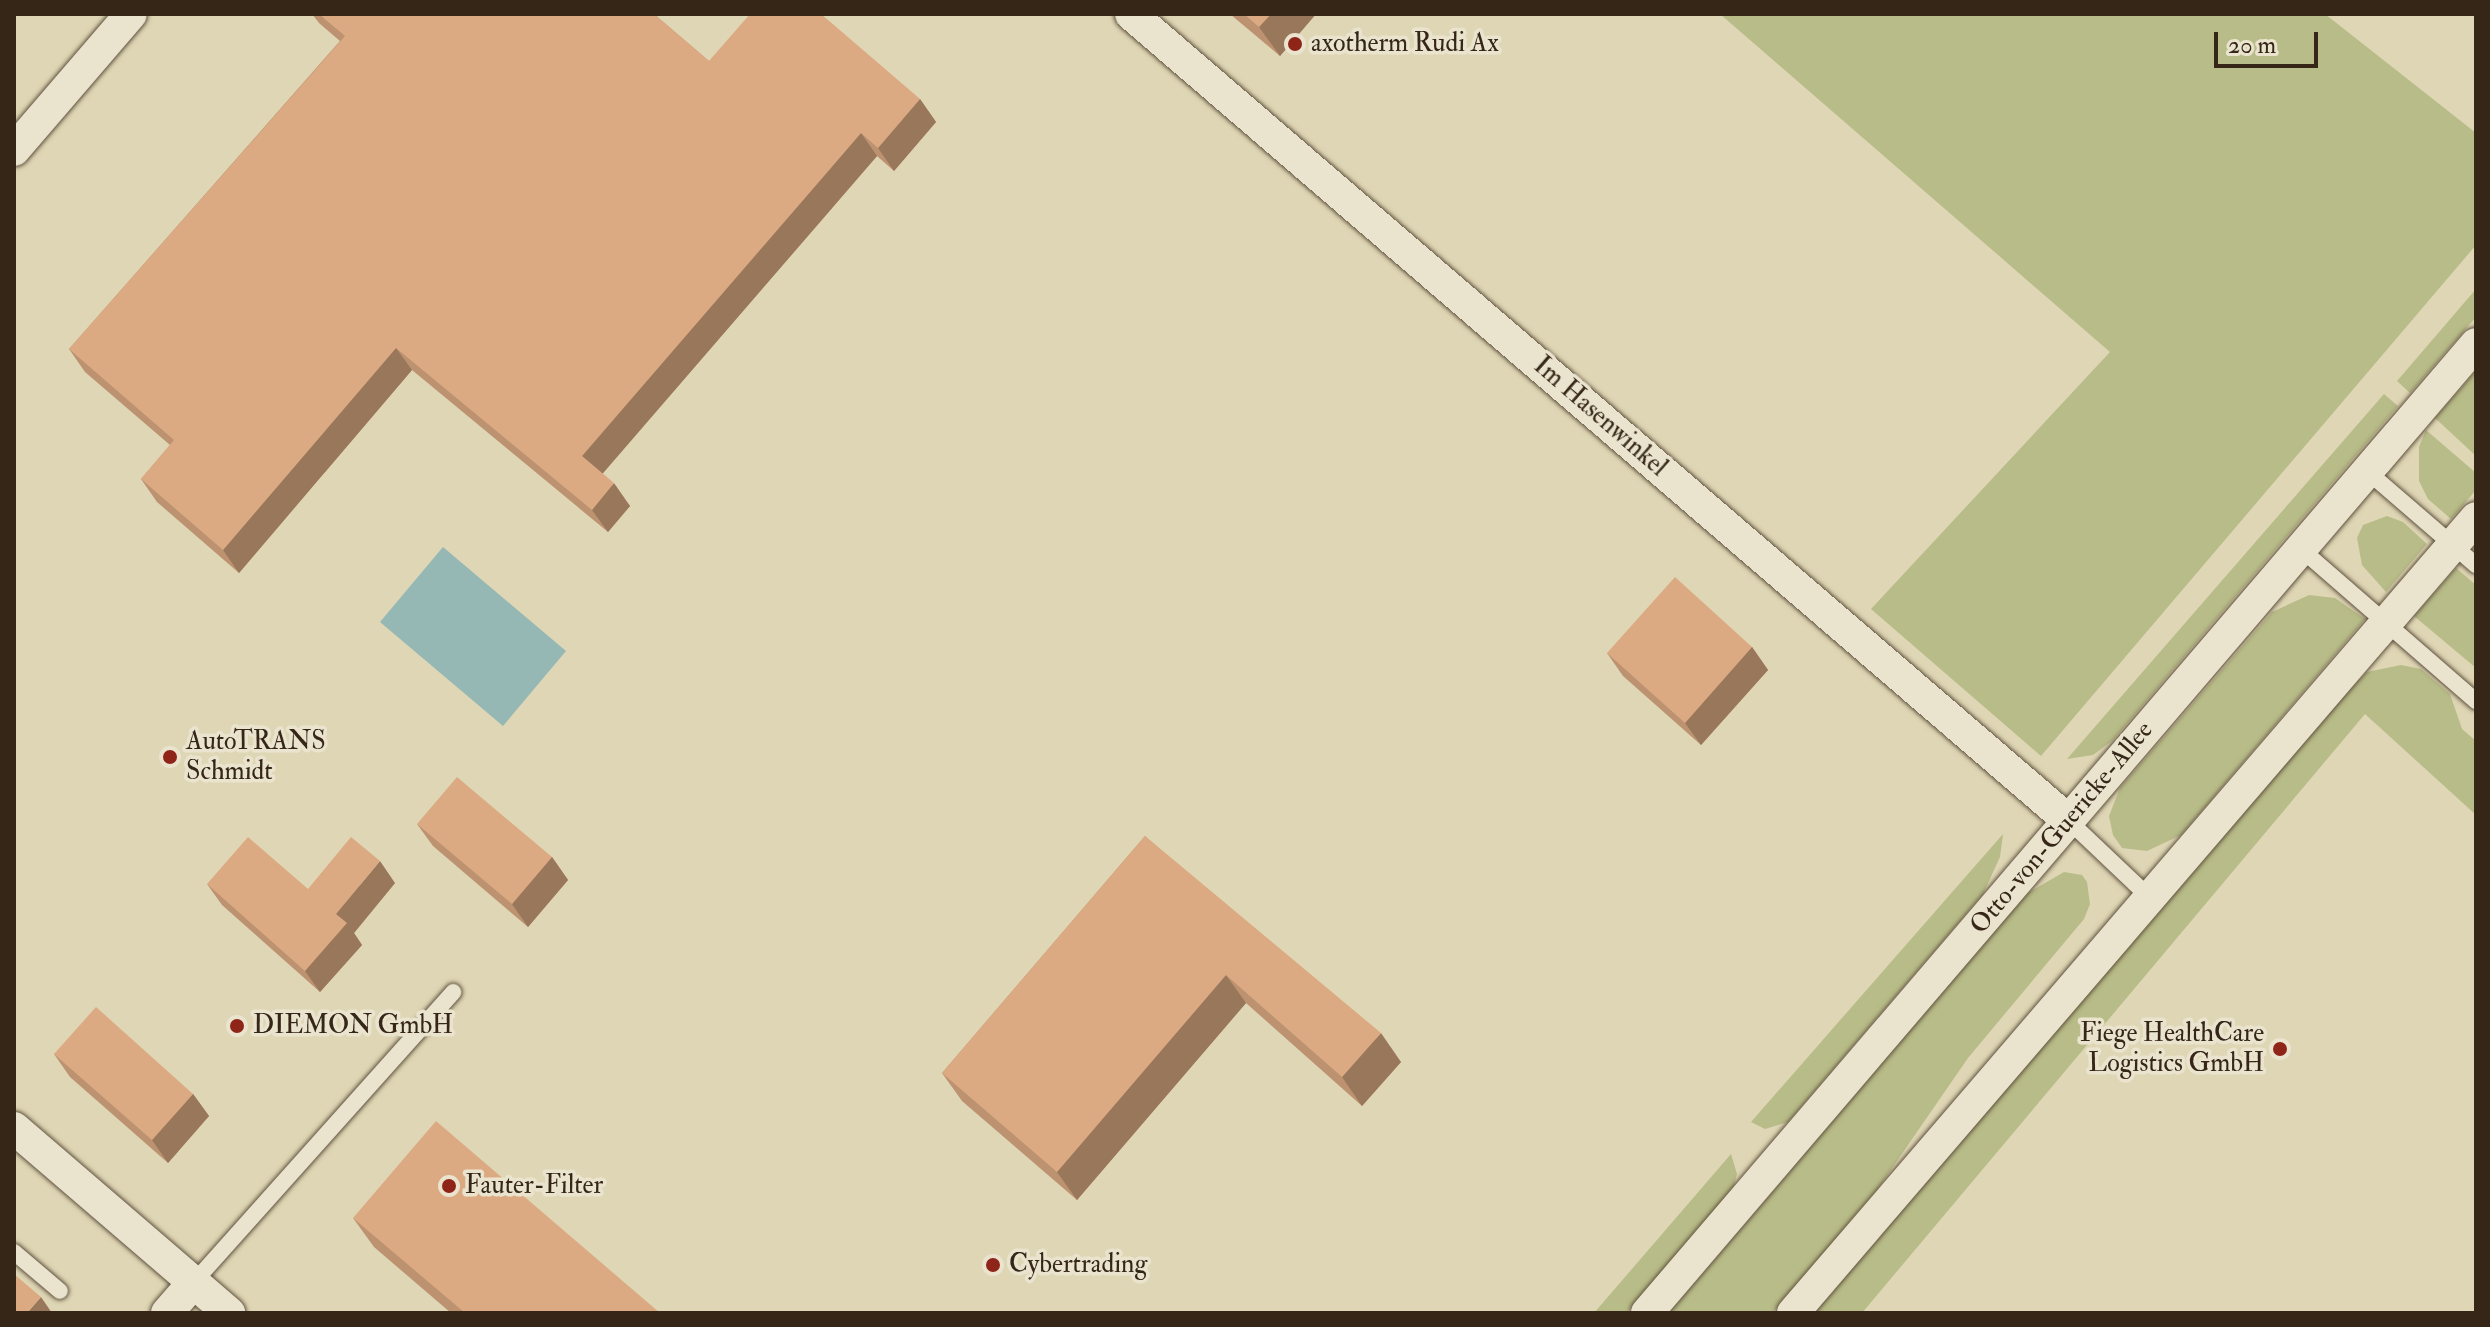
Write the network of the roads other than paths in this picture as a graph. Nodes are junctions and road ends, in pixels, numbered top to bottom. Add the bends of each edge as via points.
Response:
1 (131, 14) edge
2 (1131, 14) edge
3 (14, 150) edge
4 (2476, 344) edge
5 (2367, 471) junction
6 (2476, 518) edge
7 (2301, 549) junction
8 (2465, 555) edge
9 (2387, 623) junction
10 (2476, 701) edge
11 (2069, 821) junction
12 (2150, 898) junction
13 (453, 992) dead end
14 (14, 1128) edge
15 (14, 1252) edge
16 (194, 1282) junction
17 (60, 1291) dead end
18 (167, 1313) edge
19 (229, 1313) edge
20 (1647, 1313) edge
21 (1793, 1313) edge

1 - 3 street
2 - 11 street, Im Hasenwinkel
4 - 5 street, Otto-von-Guericke-Allee
5 - 7 street, Otto-von-Guericke-Allee
5 - 8 lane
6 - 8 street
7 - 9 lane
7 - 11 street, Otto-von-Guericke-Allee
8 - 9 street
9 - 10 lane
9 - 12 street
11 - 12 lane
11 - 20 street, Otto-von-Guericke-Allee
12 - 21 street
13 - 16 lane
14 - 16 street
15 - 17 lane
16 - 18 street
16 - 19 street

